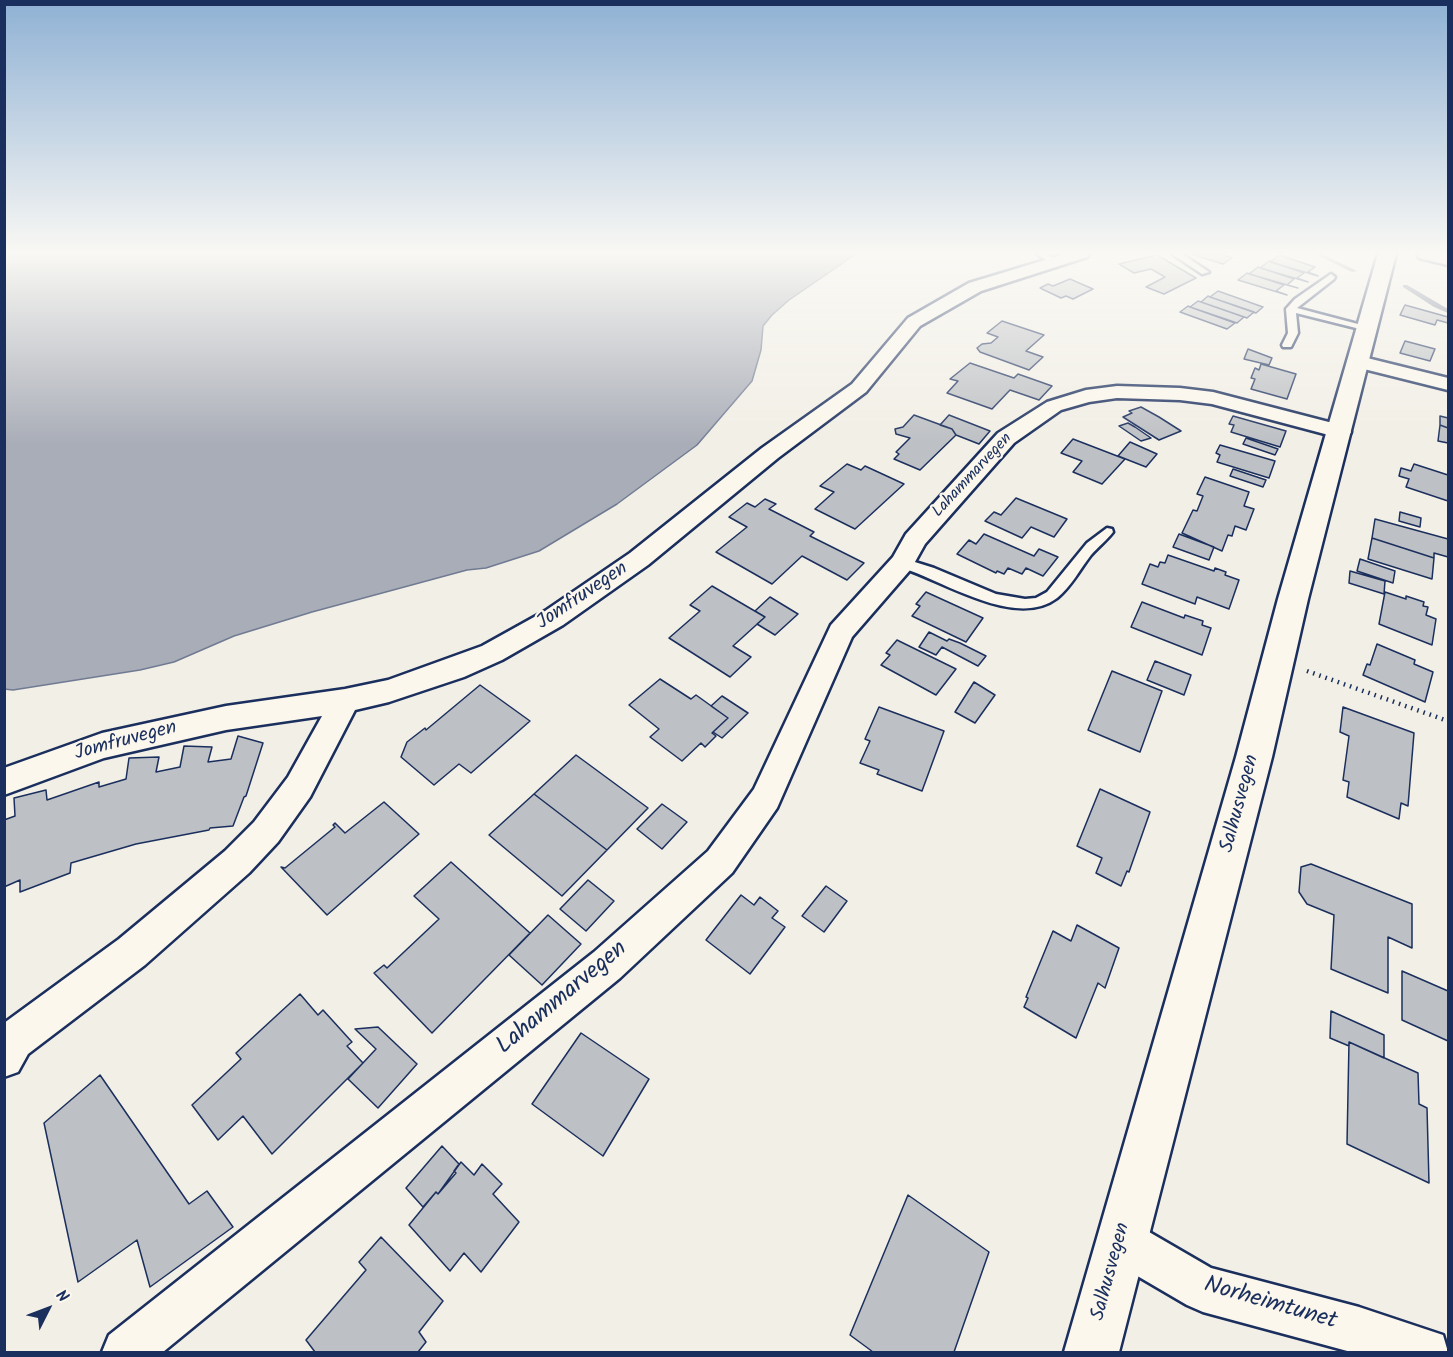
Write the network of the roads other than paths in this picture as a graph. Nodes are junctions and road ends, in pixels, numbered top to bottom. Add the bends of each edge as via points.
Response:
1 (922, 317) edge
2 (1292, 317) edge
3 (1308, 317) edge
4 (1370, 317) edge
5 (1287, 345) dead end
6 (1363, 345) junction
7 (1449, 384) edge
8 (1340, 432) junction
9 (1107, 532) dead end
10 (902, 563) junction
11 (345, 701) junction
12 (4, 782) edge
13 (8, 1046) edge
14 (1121, 1241) junction
15 (1417, 1351) edge
16 (126, 1353) edge
17 (1091, 1353) edge

1 - 11 street, Jomfruvegen via 859,388 770,453 639,559 525,636 417,683
2 - 5 lane via 1293,333
3 - 6 lane
4 - 6 main road, Salhusvegen
6 - 7 street
6 - 8 main road, Salhusvegen
8 - 10 street, Lahammarvegen via 1236,403 1190,395 1117,392 1066,401 1033,418 989,455 915,540
8 - 14 main road, Salhusvegen
9 - 10 lane via 1055,592 1041,601 996,600
10 - 16 street, Lahammarvegen via 841,633 766,798 720,862 607,965
11 - 12 street, Jomfruvegen via 155,732 80,752
11 - 13 street via 299,787 266,832 237,862 124,958
14 - 15 street, Norheimtunet via 1203,1289 1359,1331
14 - 17 main road, Salhusvegen

